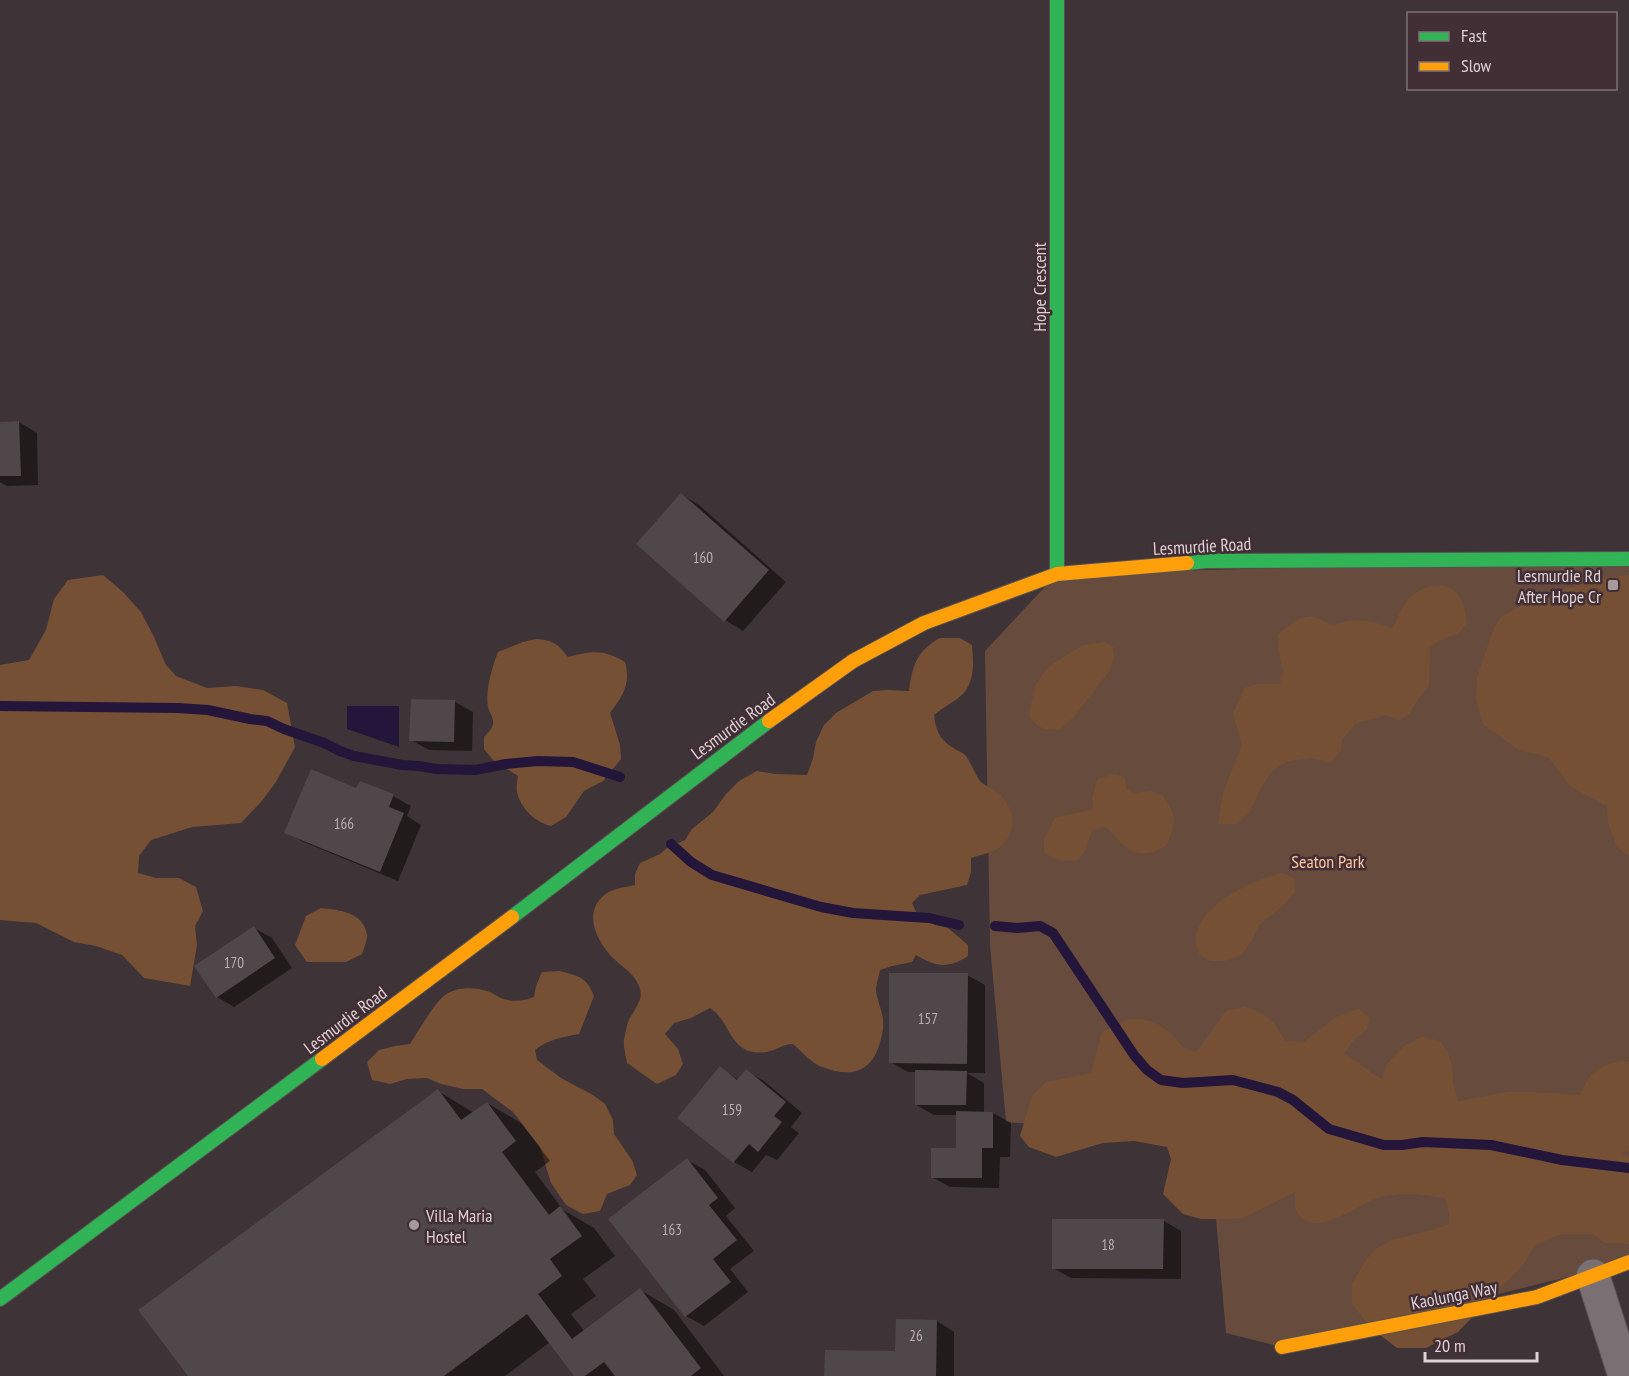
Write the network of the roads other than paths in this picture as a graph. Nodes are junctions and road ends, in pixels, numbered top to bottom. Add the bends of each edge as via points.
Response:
1 (1057, 0) edge
2 (1629, 559) edge
3 (1057, 574) junction
4 (1629, 1262) edge
5 (1593, 1276) junction
6 (0, 1299) edge
7 (1282, 1347) dead end
8 (1625, 1376) edge

1 - 3 main road, Hope Crescent
2 - 3 main road, Lesmurdie Road via 1206,561
3 - 6 main road, Lesmurdie Road via 924,623 853,662 745,738 485,938
4 - 5 main road, Kaolunga Way
5 - 7 main road, Kaolunga Way via 1538,1297
5 - 8 street

